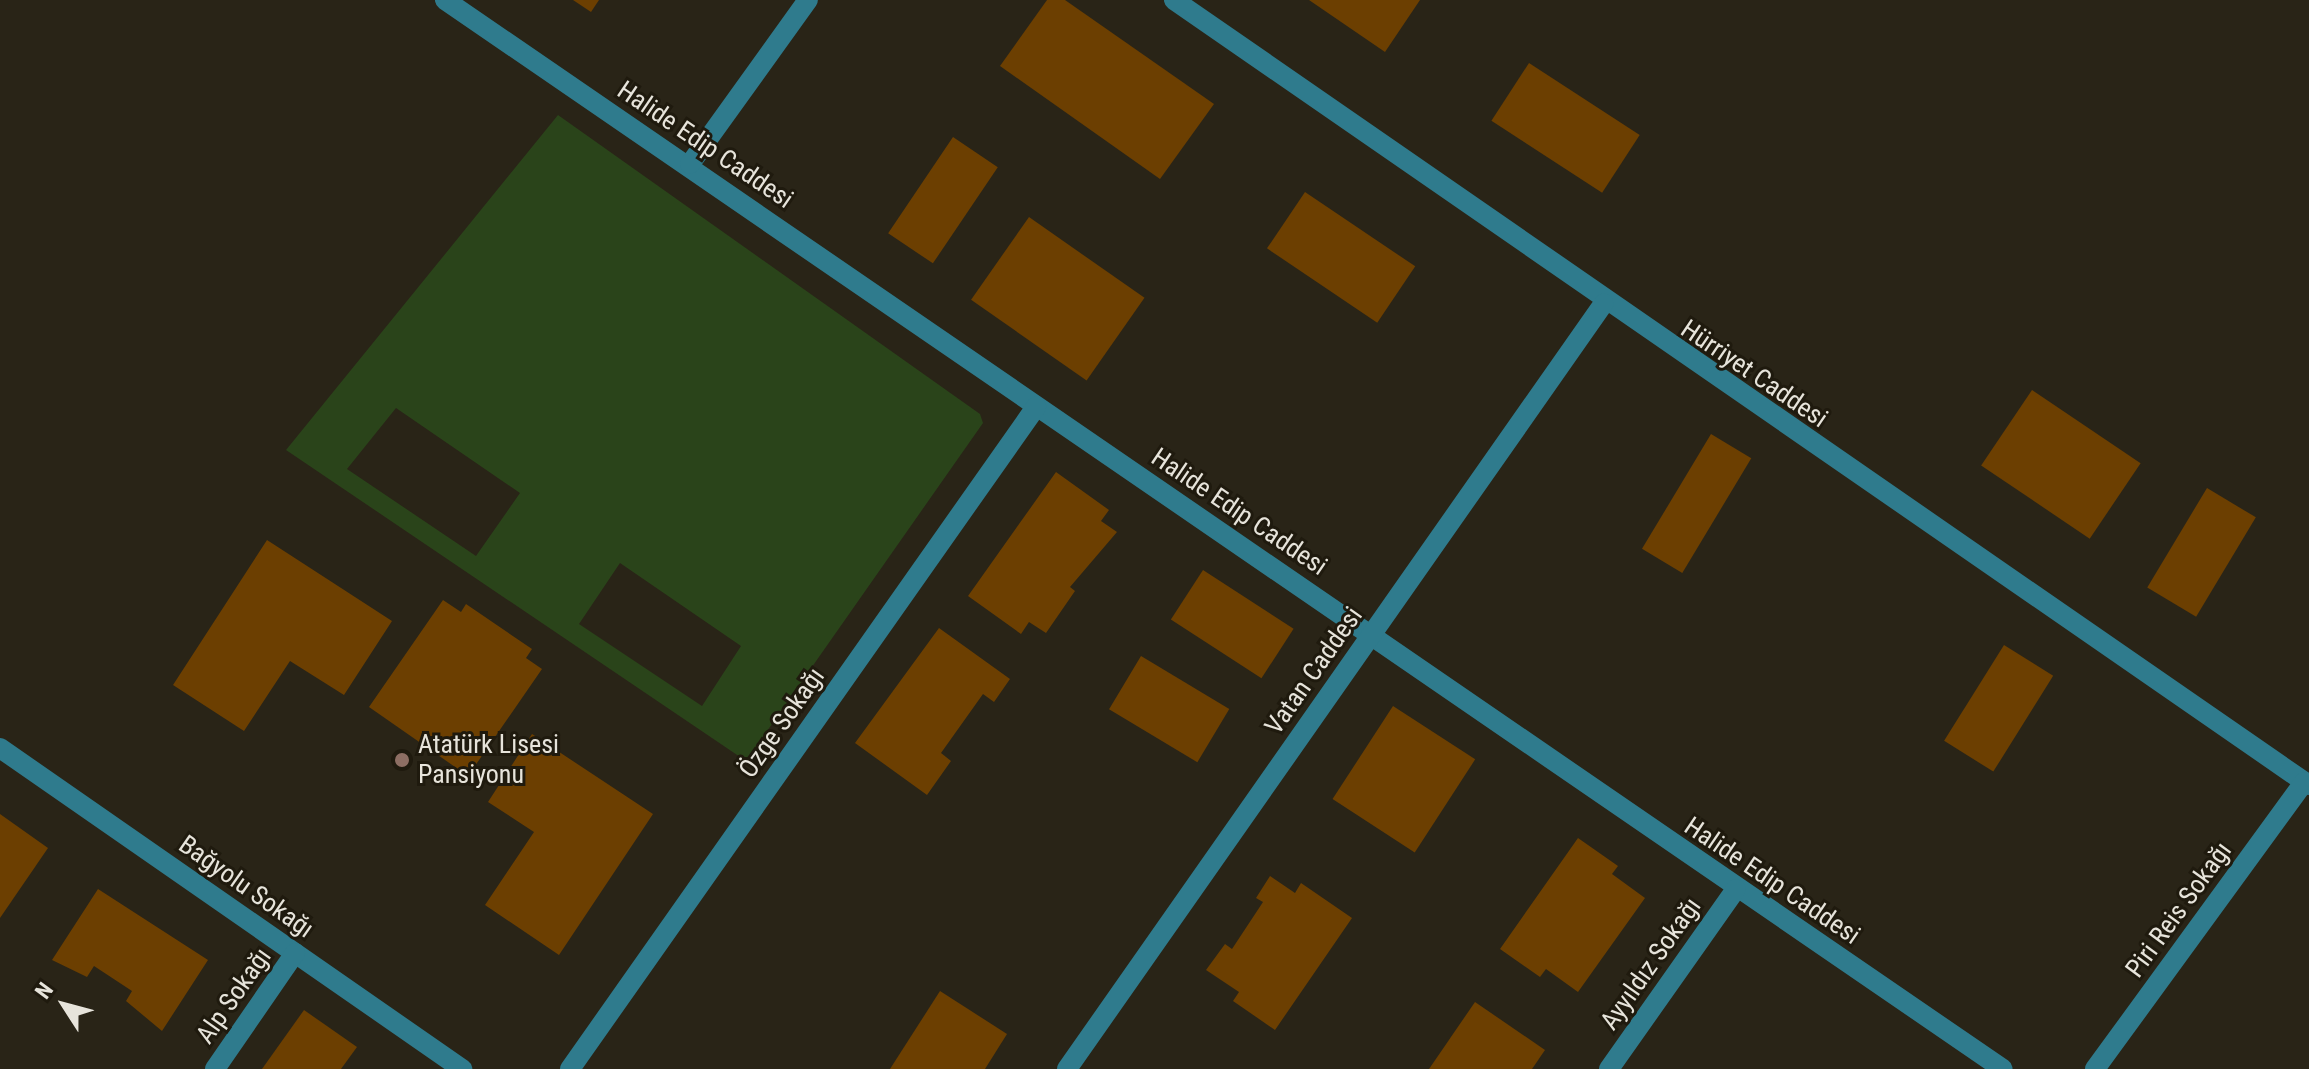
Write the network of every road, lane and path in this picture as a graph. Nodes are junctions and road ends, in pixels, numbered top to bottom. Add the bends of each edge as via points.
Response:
1 (445, 0) edge
2 (808, 0) edge
3 (1174, 0) edge
4 (690, 164) junction
5 (1604, 303) junction
6 (1036, 407) junction
7 (1373, 632) junction
8 (0, 748) edge
9 (2307, 783) edge
10 (1736, 889) junction
11 (295, 953) junction
12 (215, 1069) edge
13 (462, 1069) edge
14 (570, 1069) edge
15 (1067, 1069) edge
16 (1609, 1069) edge
17 (2003, 1069) edge
18 (2095, 1069) edge

1 - 4 street, Halide Edip Caddesi
2 - 4 street
3 - 5 street, Hürriyet Caddesi
4 - 6 street, Halide Edip Caddesi
5 - 7 street, Vatan Caddesi
5 - 9 street, Hürriyet Caddesi
6 - 7 street, Halide Edip Caddesi
6 - 14 street, Özge Sokağı
7 - 10 street, Halide Edip Caddesi
7 - 15 street, Vatan Caddesi
8 - 11 street, Bağyolu Sokağı
9 - 18 street, Piri Reis Sokağı
10 - 16 street, Ayyıldız Sokağı
10 - 17 street, Halide Edip Caddesi
11 - 12 street, Alp Sokağı
11 - 13 street, Bağyolu Sokağı

